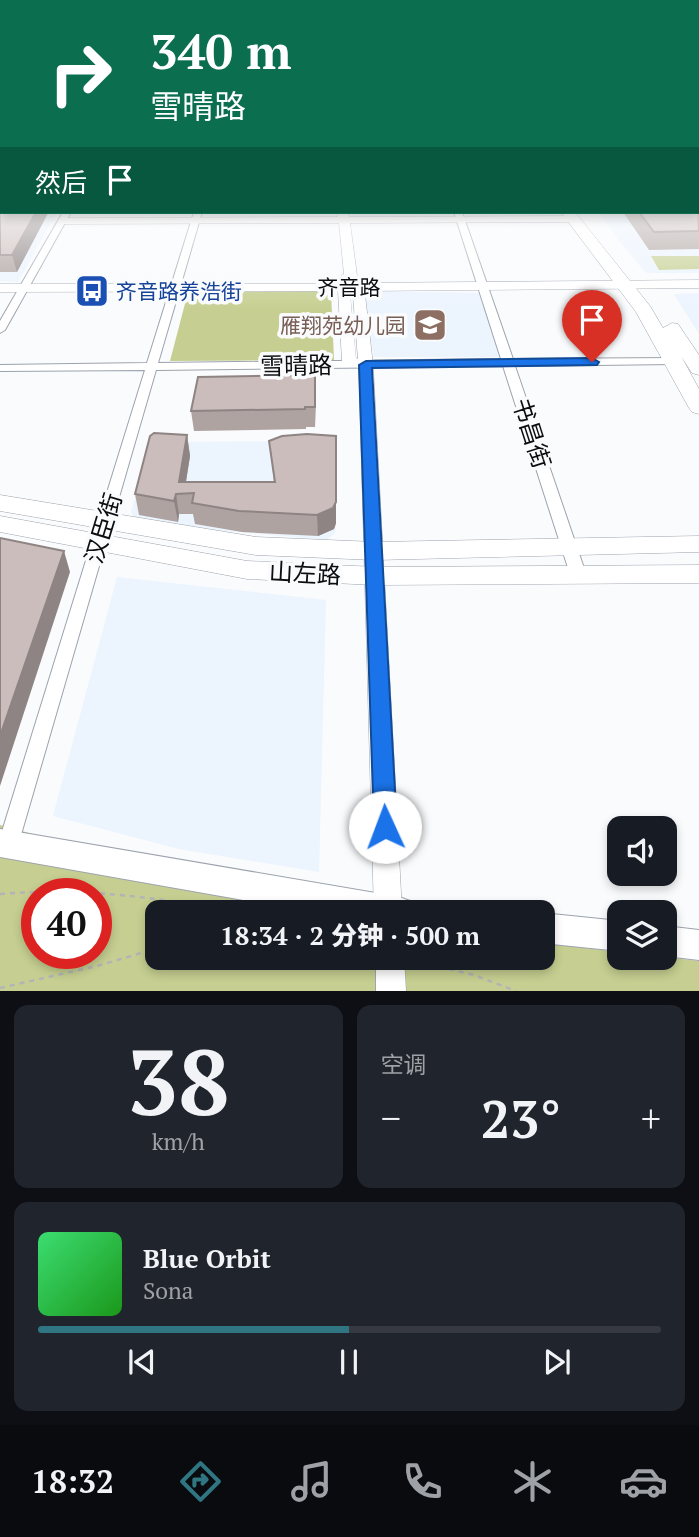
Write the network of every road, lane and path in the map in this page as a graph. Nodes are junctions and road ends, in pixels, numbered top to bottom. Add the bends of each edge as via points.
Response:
1 (64, 218) edge
2 (196, 218) edge
3 (340, 218) edge
4 (461, 218) edge
5 (578, 218) edge
6 (699, 284) edge
7 (633, 285) junction
8 (483, 286) junction
9 (24, 287) junction
10 (349, 287) junction
11 (0, 288) edge
12 (175, 289) junction
13 (0, 330) edge
14 (676, 361) junction
15 (509, 363) junction
16 (366, 365) junction
17 (151, 367) junction
18 (0, 368) edge
19 (699, 369) edge
20 (699, 408) edge
21 (0, 503) edge
22 (0, 524) edge
23 (102, 533) junction
24 (699, 544) edge
25 (570, 549) junction
26 (375, 551) junction
27 (578, 574) junction
28 (699, 575) edge
29 (376, 576) junction
30 (4, 844) edge
31 (0, 894) edge
32 (178, 900) edge
33 (328, 900) edge
34 (391, 900) edge
35 (555, 929) edge
36 (607, 935) edge
37 (677, 942) edge
38 (699, 945) edge
39 (145, 952) edge
40 (398, 970) edge
41 (453, 970) edge
42 (0, 988) edge
43 (391, 991) edge
44 (516, 991) edge

1 - 9 street
2 - 12 street, 汉臣街
3 - 10 street
4 - 8 street, 书昌街
5 - 7 main road
6 - 7 street, 齐音路
7 - 8 street, 齐音路
7 - 14 main road
7 - 19 main road
8 - 10 street, 齐音路
8 - 15 street, 书昌街
9 - 11 street, 齐音路
9 - 12 street, 齐音路
9 - 13 street
10 - 12 street, 齐音路
10 - 16 street via 343,296 349,361
12 - 17 street, 汉臣街
14 - 15 street, 雪晴路
14 - 20 main road
15 - 16 street, 雪晴路
15 - 25 street, 书昌街
16 - 17 street, 雪晴路
16 - 26 street
17 - 18 street, 雪晴路
17 - 23 street, 汉臣街
21 - 23 main road, 山左路
22 - 23 main road, 山左路
23 - 26 main road, 山左路
23 - 29 main road, 山左路 via 247,570
23 - 30 street, 汉臣街
24 - 25 main road, 山左路
25 - 26 main road, 山左路
25 - 27 street, 书昌街
26 - 29 street
27 - 28 main road, 山左路
27 - 29 main road, 山左路
29 - 34 street
30 - 33 main road
31 - 32 path via 112,891
35 - 36 main road
37 - 38 main road
39 - 42 path
40 - 43 street
41 - 44 path

